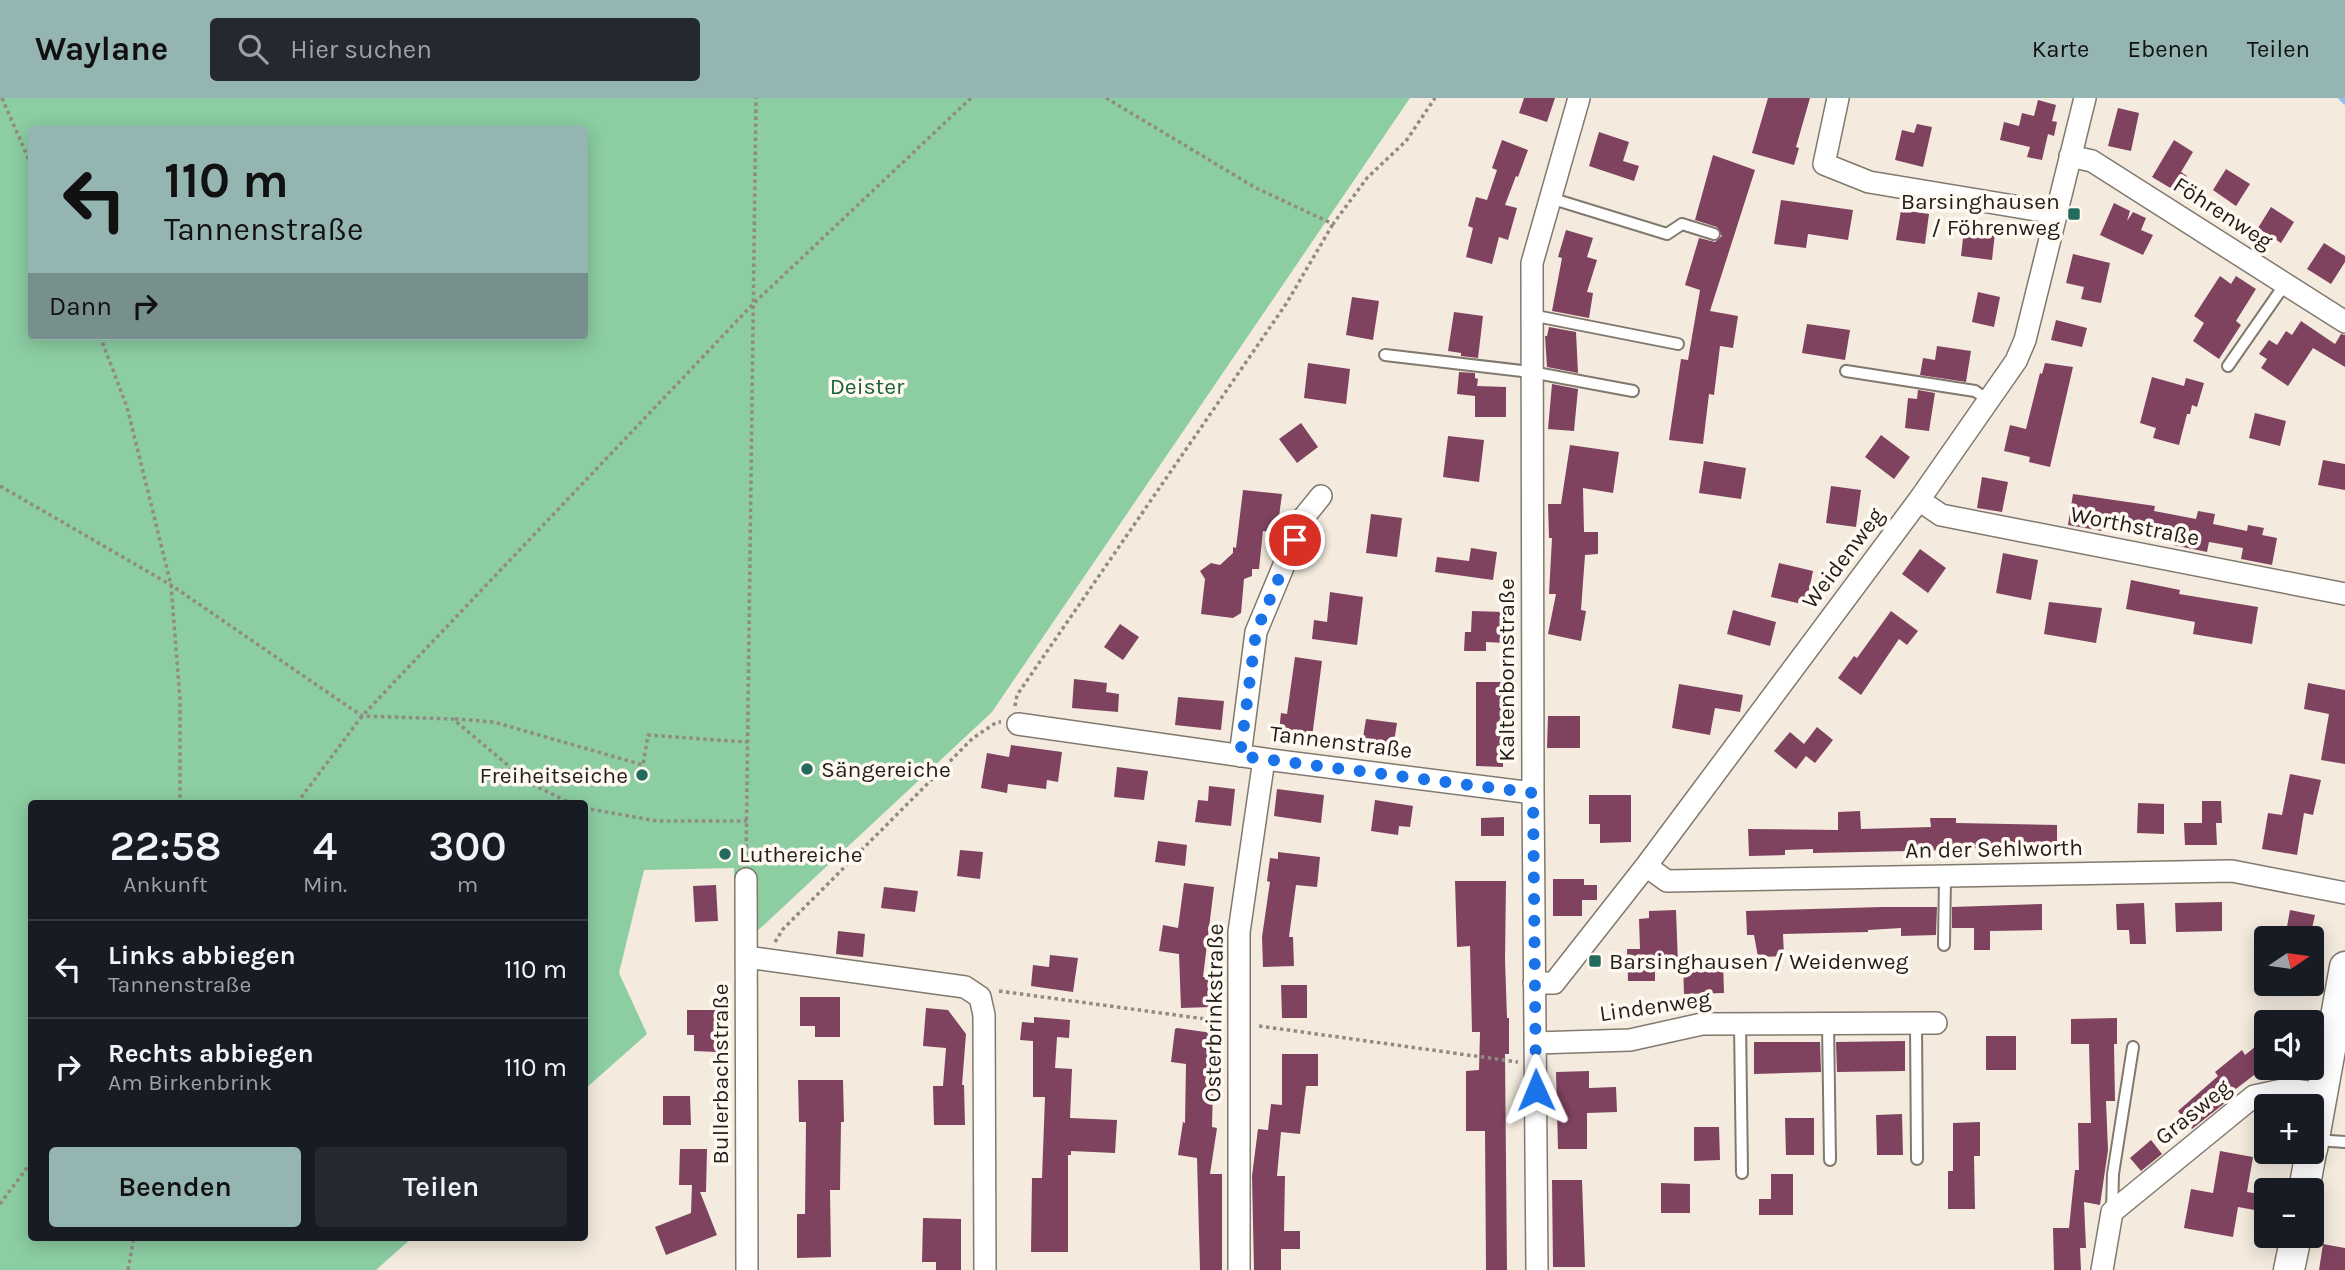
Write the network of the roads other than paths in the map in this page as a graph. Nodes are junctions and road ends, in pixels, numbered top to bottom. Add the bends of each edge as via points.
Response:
1 (1579, 98) edge
2 (1838, 98) edge
3 (2085, 98) edge
4 (2070, 156) junction
5 (1550, 198) junction
6 (2055, 213) junction
7 (1714, 234) dead end
8 (2285, 284) junction
9 (1531, 315) junction
10 (2345, 321) edge
11 (1678, 344) dead end
12 (1385, 355) dead end
13 (2228, 366) dead end
14 (1846, 371) dead end
15 (1531, 373) junction
16 (1633, 391) dead end
17 (1988, 400) junction
18 (1321, 496) dead end
19 (1919, 500) junction
20 (2345, 594) edge
21 (1018, 724) road end
22 (1240, 756) junction
23 (1264, 759) junction
24 (1533, 793) junction
25 (1646, 866) junction
26 (1945, 877) junction
27 (746, 879) road end
28 (2345, 893) edge
29 (1944, 945) dead end
30 (756, 958) junction
31 (2345, 967) edge
32 (1534, 983) junction
33 (1740, 1023) junction
34 (1828, 1023) junction
35 (1926, 1023) joint
36 (2133, 1047) dead end
37 (1536, 1054) junction
38 (2328, 1075) junction
39 (2324, 1094) edge
40 (2345, 1142) edge
41 (2324, 1145) edge
42 (1917, 1159) dead end
43 (1830, 1160) dead end
44 (1742, 1173) dead end
45 (2112, 1213) junction
46 (2293, 1248) edge
47 (747, 1270) edge
48 (985, 1270) edge
49 (1238, 1270) edge
50 (1537, 1270) edge
51 (2102, 1270) edge
52 (2289, 1270) edge

1 - 5 street, Kaltenbornstraße
2 - 6 street via 1824,164 1869,182
3 - 4 street, Weidenweg
4 - 6 street, Weidenweg
4 - 8 street, Föhrenweg via 2092,161
5 - 7 lane via 1667,234 1682,224
5 - 9 street, Kaltenbornstraße via 1532,263
6 - 17 street, Weidenweg via 2025,340
8 - 10 street, Föhrenweg
8 - 13 lane
9 - 11 lane
9 - 15 street, Kaltenbornstraße
12 - 15 lane
14 - 17 lane via 1975,391
15 - 16 lane
15 - 24 street, Kaltenbornstraße
17 - 19 street, Weidenweg
18 - 22 street via 1304,517 1256,632
19 - 20 street, Worthstraße via 1941,515
19 - 25 street, Weidenweg
21 - 22 street, Tannenstraße
22 - 23 street, Tannenstraße
23 - 24 street, Tannenstraße
23 - 49 street, Osterbrinkstraße via 1239,932
24 - 32 street, Kaltenbornstraße
25 - 26 street, An der Sehlworth via 1667,881
25 - 32 street, Weidenweg via 1554,984
26 - 28 street, An der Sehlworth via 2232,871
26 - 29 lane
27 - 30 street, Bullerbachstraße
30 - 47 street, Bullerbachstraße
30 - 48 street via 965,987 980,997
31 - 38 main road
32 - 37 street, Kaltenbornstraße
33 - 34 street, Lindenweg
33 - 37 street, Lindenweg via 1702,1024
33 - 44 lane, Lindenweg
34 - 35 street, Lindenweg
34 - 43 lane
35 - 42 lane, Lindenweg
36 - 45 lane, Grasweg via 2113,1174
37 - 50 street, Kaltenbornstraße
38 - 39 main road
38 - 45 street, Grasweg via 2255,1096
40 - 41 lane
45 - 51 street, Grasweg
46 - 52 main road

